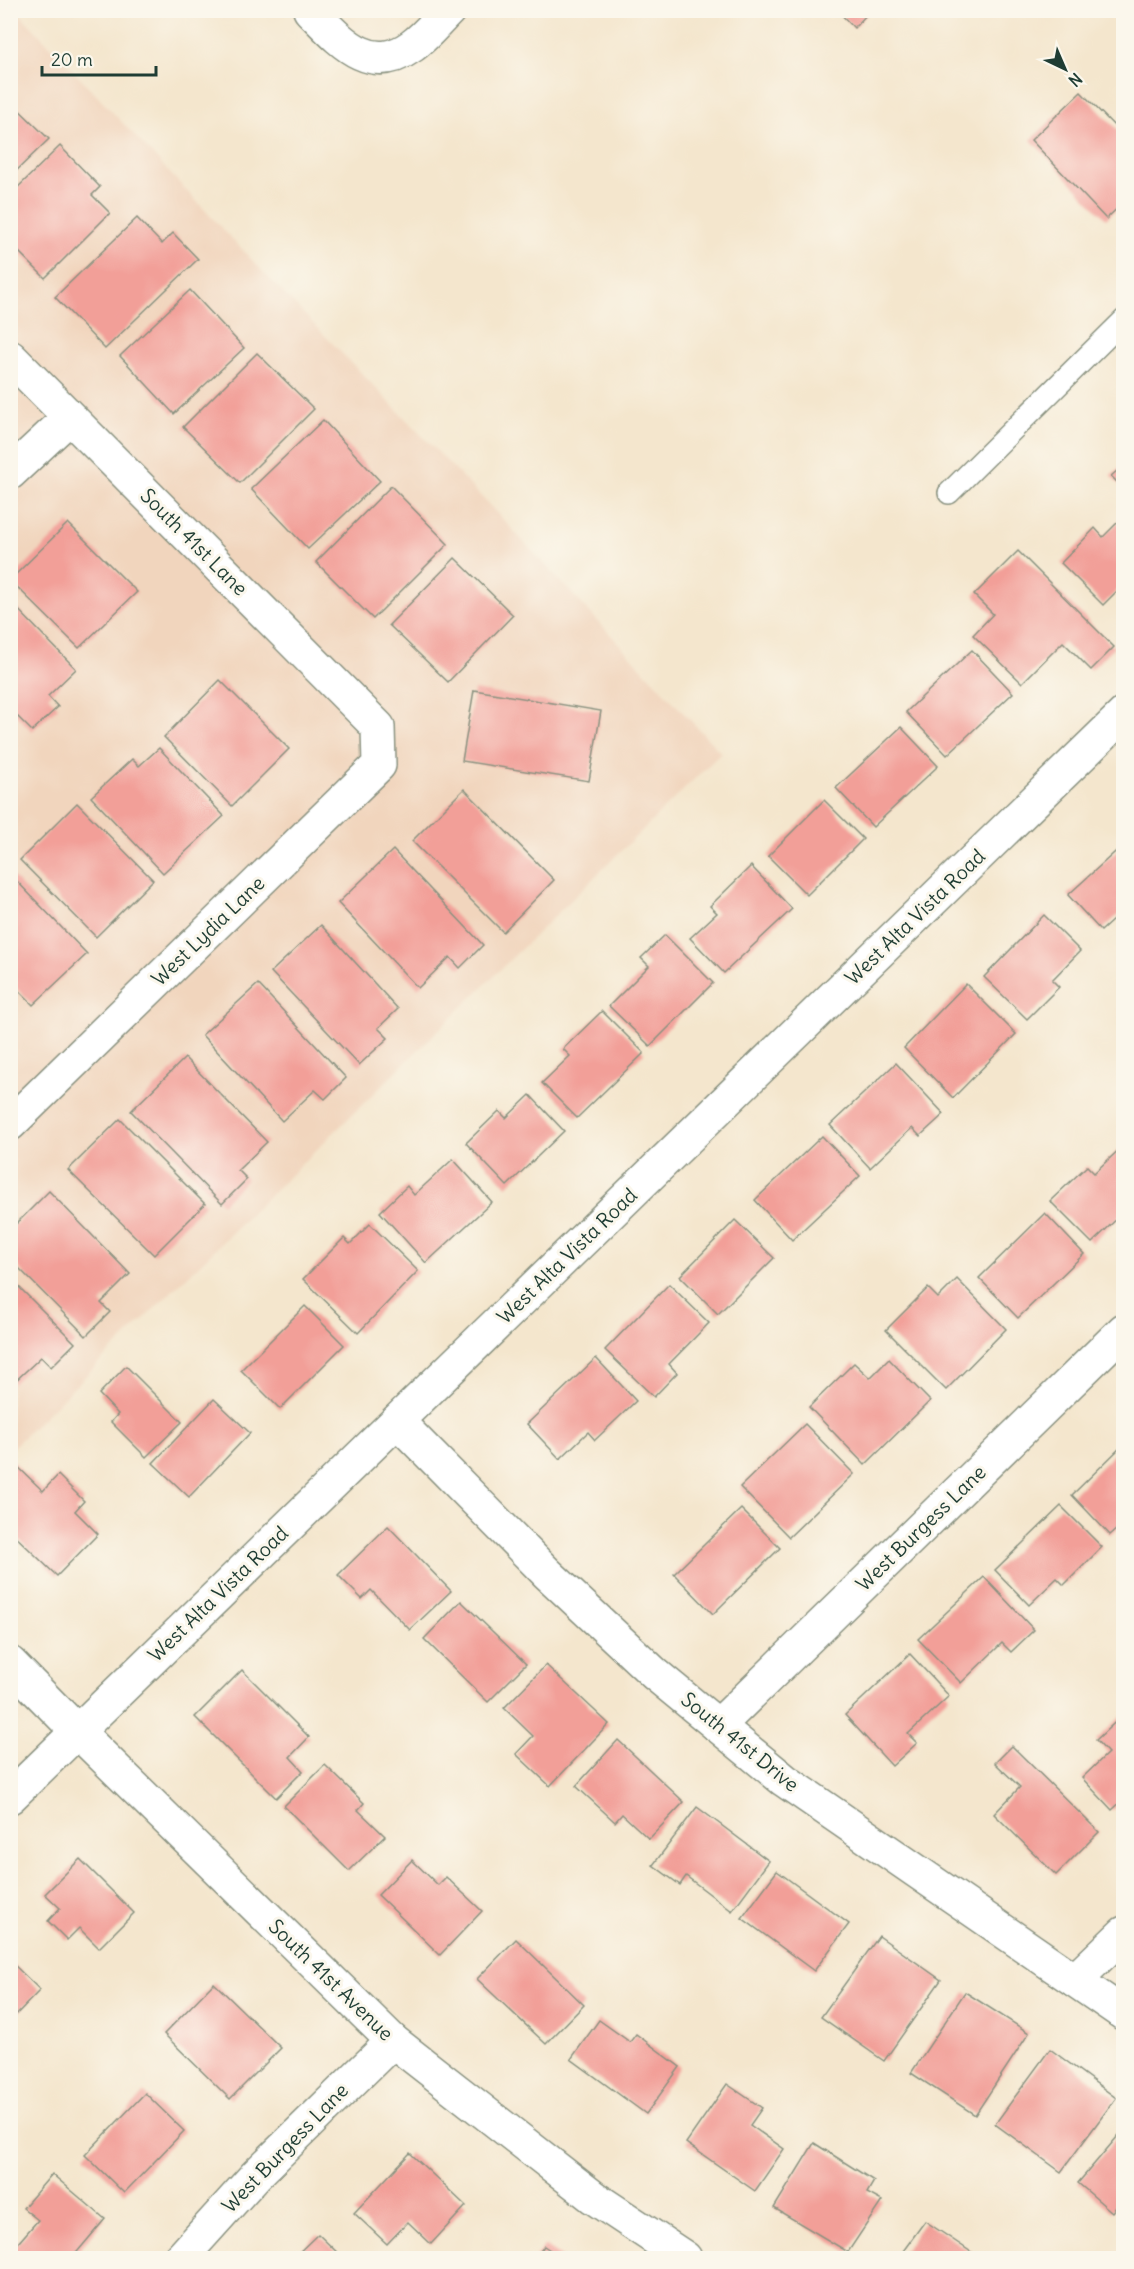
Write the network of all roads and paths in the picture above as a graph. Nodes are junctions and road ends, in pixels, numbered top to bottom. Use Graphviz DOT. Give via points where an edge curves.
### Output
graph roads {
  1 [pos="310,10"];
  2 [pos="448,10"];
  3 [pos="1124,320"];
  4 [pos="10,357"];
  5 [pos="69,418"];
  6 [pos="10,473"];
  7 [pos="950,493"];
  8 [pos="1124,714"];
  9 [pos="378,727"];
  10 [pos="10,1124"];
  11 [pos="1124,1330"];
  12 [pos="397,1421"];
  13 [pos="10,1663"];
  14 [pos="718,1726"];
  15 [pos="77,1731"];
  16 [pos="10,1797"];
  17 [pos="1124,1933"];
  18 [pos="1075,1980"];
  19 [pos="1124,2014"];
  20 [pos="393,2042"];
  21 [pos="181,2259"];
  22 [pos="685,2259"];
  1 -- 2 [label="street" via="354,50 380,59 412,46"];
  3 -- 7 [label="lane"];
  4 -- 5 [label="street, South 41st Lane"];
  5 -- 6 [label="street"];
  5 -- 9 [label="street, South 41st Lane"];
  8 -- 12 [label="street, West Alta Vista Road"];
  9 -- 10 [label="street, West Lydia Lane" via="379,765"];
  11 -- 14 [label="street, West Burgess Lane"];
  12 -- 14 [label="street, South 41st Drive" via="547,1573 655,1674"];
  12 -- 15 [label="street, West Alta Vista Road"];
  13 -- 15 [label="street, South 41st Avenue"];
  14 -- 18 [label="street, South 41st Drive" via="784,1780"];
  15 -- 16 [label="street, West Alta Vista Road"];
  15 -- 20 [label="street, South 41st Avenue"];
  17 -- 18 [label="street"];
  18 -- 19 [label="street, South 41st Drive"];
  20 -- 21 [label="street, West Burgess Lane" via="256,2175"];
  20 -- 22 [label="street, South 41st Avenue" via="593,2197"];
}
